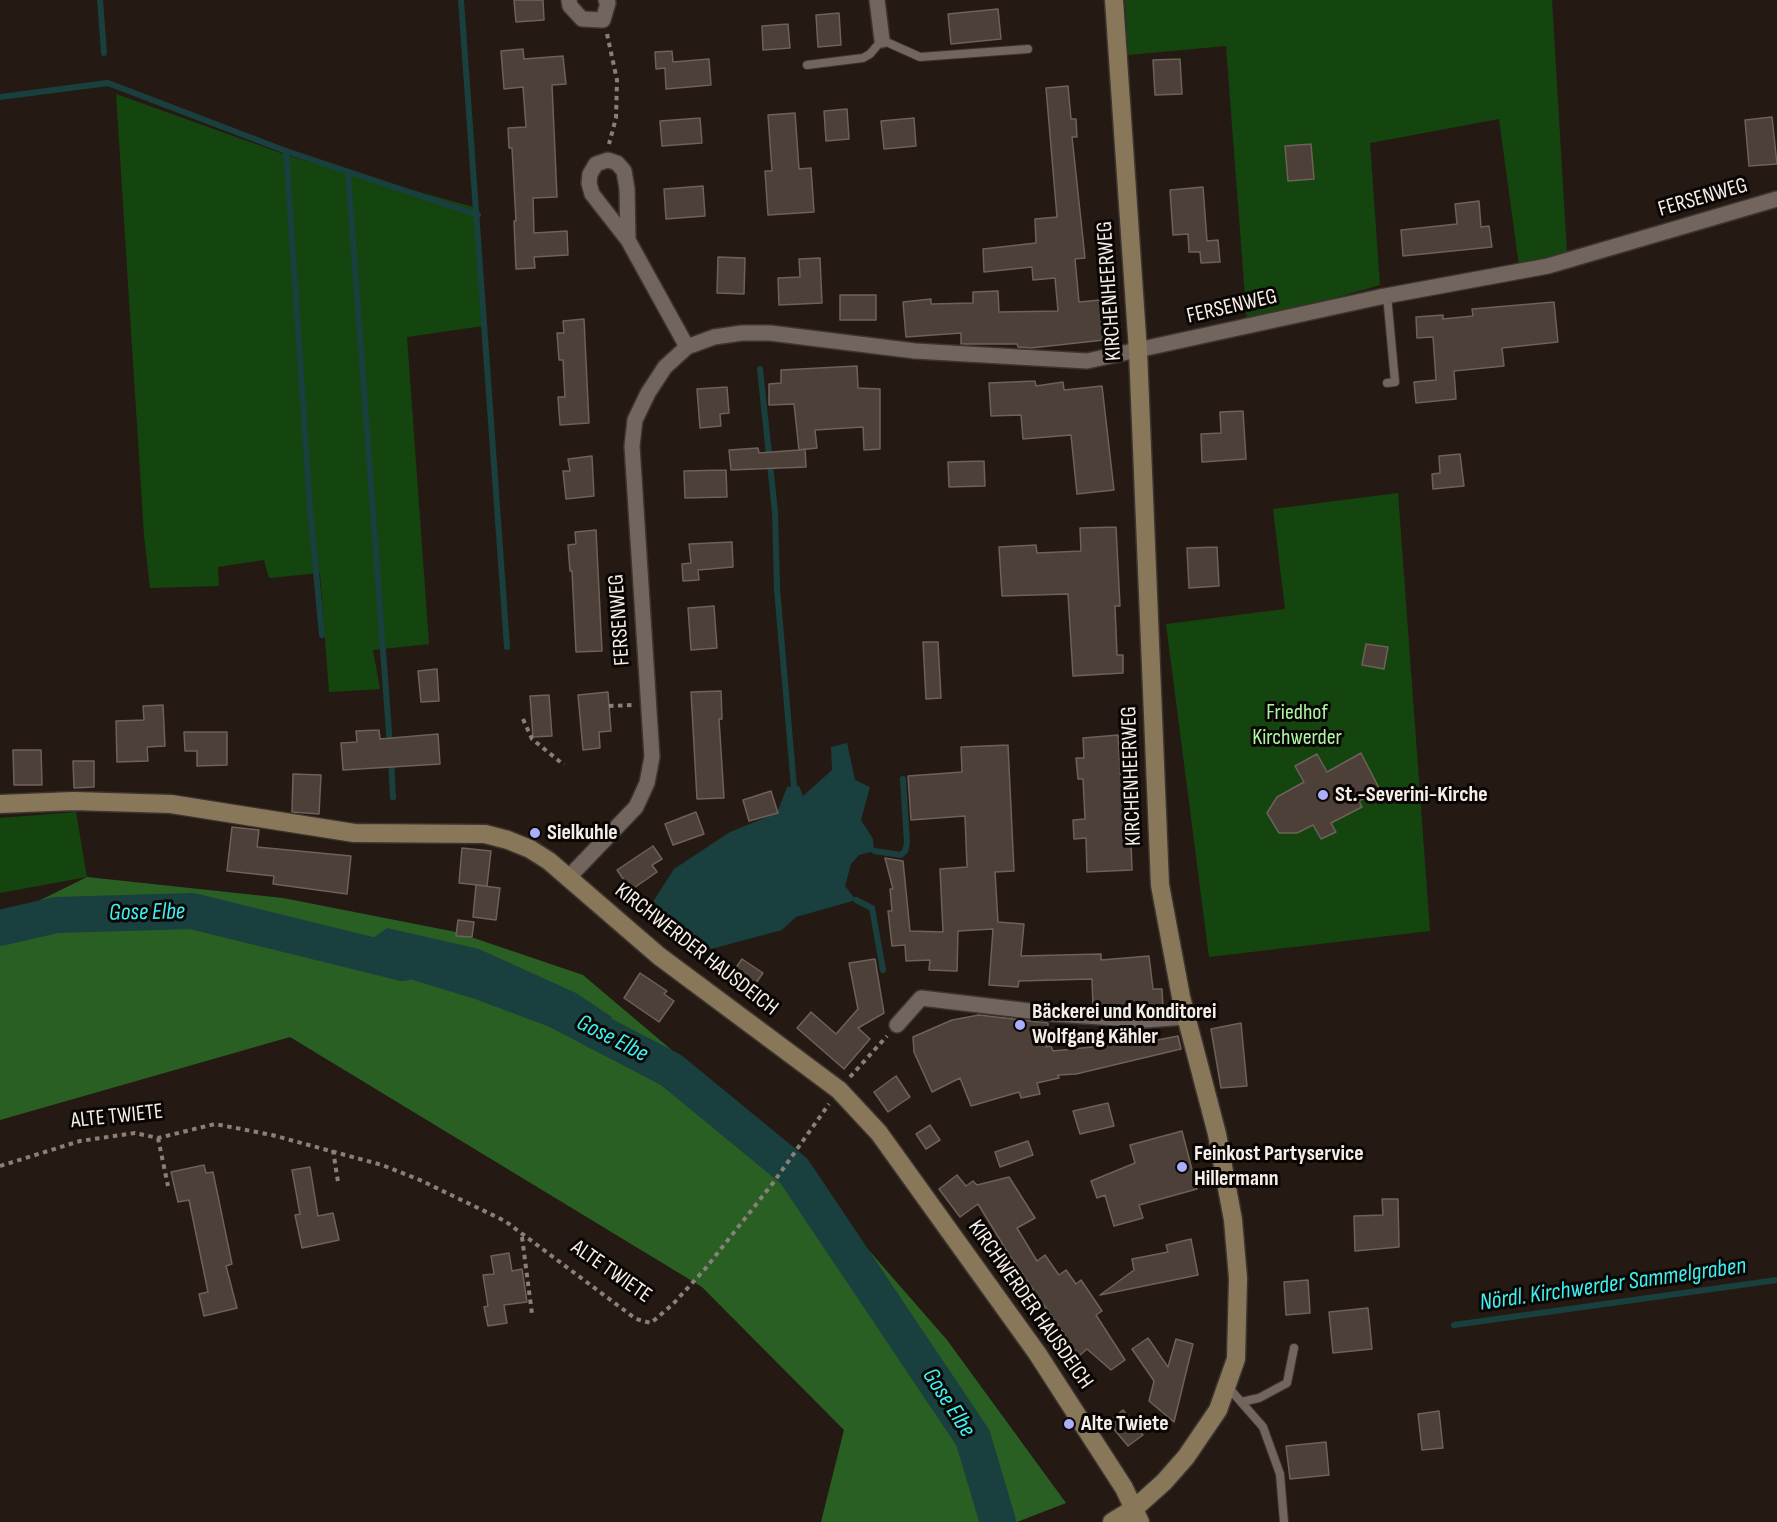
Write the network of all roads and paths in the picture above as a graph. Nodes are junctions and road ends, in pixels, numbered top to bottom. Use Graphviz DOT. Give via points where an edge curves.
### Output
graph roads {
  1 [pos="569,0"];
  2 [pos="606,0"];
  3 [pos="877,0"];
  4 [pos="1114,0"];
  5 [pos="603,20"];
  6 [pos="882,40"];
  7 [pos="1028,50"];
  8 [pos="807,65"];
  9 [pos="608,160"];
  10 [pos="1777,199"];
  11 [pos="628,240"];
  12 [pos="1387,295"];
  13 [pos="687,347"];
  14 [pos="1138,351"];
  15 [pos="1387,383"];
  16 [pos="648,704"];
  17 [pos="609,706"];
  18 [pos="523,719"];
  19 [pos="564,765"];
  20 [pos="0,804"];
  21 [pos="568,878"];
  22 [pos="1186,1017"];
  23 [pos="897,1025"];
  24 [pos="839,1090"];
  25 [pos="158,1138"];
  26 [pos="333,1150"];
  27 [pos="0,1166"];
  28 [pos="338,1182"];
  29 [pos="168,1186"];
  30 [pos="521,1236"];
  31 [pos="532,1314"];
  32 [pos="1294,1348"];
  33 [pos="1228,1388"];
  34 [pos="1241,1402"];
  35 [pos="1138,1515"];
  36 [pos="1112,1522"];
  37 [pos="1284,1522"];
  1 -- 5 [label="street" via="582,19"];
  2 -- 5 [label="street"];
  3 -- 6 [label="street"];
  4 -- 14 [label="main road, KIRCHENHEERWEG"];
  5 -- 9 [label="path" via="617,80 616,118"];
  6 -- 7 [label="lane" via="920,57"];
  6 -- 8 [label="lane" via="863,58"];
  9 -- 11 [label="street" via="624,171"];
  9 -- 11 [label="street" via="596,164 589,183 592,194"];
  10 -- 12 [label="street, FERSENWEG" via="1548,266"];
  11 -- 13 [label="street"];
  12 -- 14 [label="street, FERSENWEG"];
  12 -- 15 [label="lane" via="1395,382"];
  13 -- 14 [label="street, FERSENWEG" via="714,337 770,333 915,351 1062,361 1087,361"];
  13 -- 16 [label="street, FERSENWEG" via="665,367 648,393 635,420 632,447"];
  14 -- 22 [label="main road, KIRCHENHEERWEG" via="1160,885"];
  16 -- 17 [label="path"];
  16 -- 21 [label="street, FERSENWEG" via="652,757 647,783 636,807"];
  18 -- 19 [label="path" via="532,739"];
  20 -- 21 [label="main road, KIRCHWERDER HAUSDEICH" via="171,804 354,833 485,834 530,849"];
  21 -- 24 [label="main road, KIRCHWERDER HAUSDEICH" via="659,956"];
  22 -- 23 [label="street" via="1146,1020 1067,1015 921,998"];
  22 -- 33 [label="main road, KIRCHENHEERWEG" via="1217,1134 1233,1220 1238,1322 1236,1359"];
  23 -- 24 [label="path, ALTE TWIETE"];
  24 -- 30 [label="path, ALTE TWIETE" via="774,1183 705,1269 651,1323 636,1319"];
  24 -- 35 [label="main road, KIRCHWERDER HAUSDEICH" via="879,1132 1026,1337"];
  25 -- 26 [label="path, ALTE TWIETE" via="223,1124"];
  25 -- 27 [label="path, ALTE TWIETE" via="135,1133 80,1140"];
  25 -- 29 [label="path"];
  26 -- 28 [label="path"];
  26 -- 30 [label="path, ALTE TWIETE" via="420,1180 505,1221"];
  30 -- 31 [label="path"];
  32 -- 34 [label="lane" via="1287,1383 1259,1398"];
  33 -- 34 [label="lane"];
  33 -- 35 [label="main road, KIRCHENHEERWEG" via="1186,1457"];
  34 -- 37 [label="lane" via="1267,1436 1280,1474"];
  35 -- 36 [label="main road, KIRCHENHEERWEG"];
}
